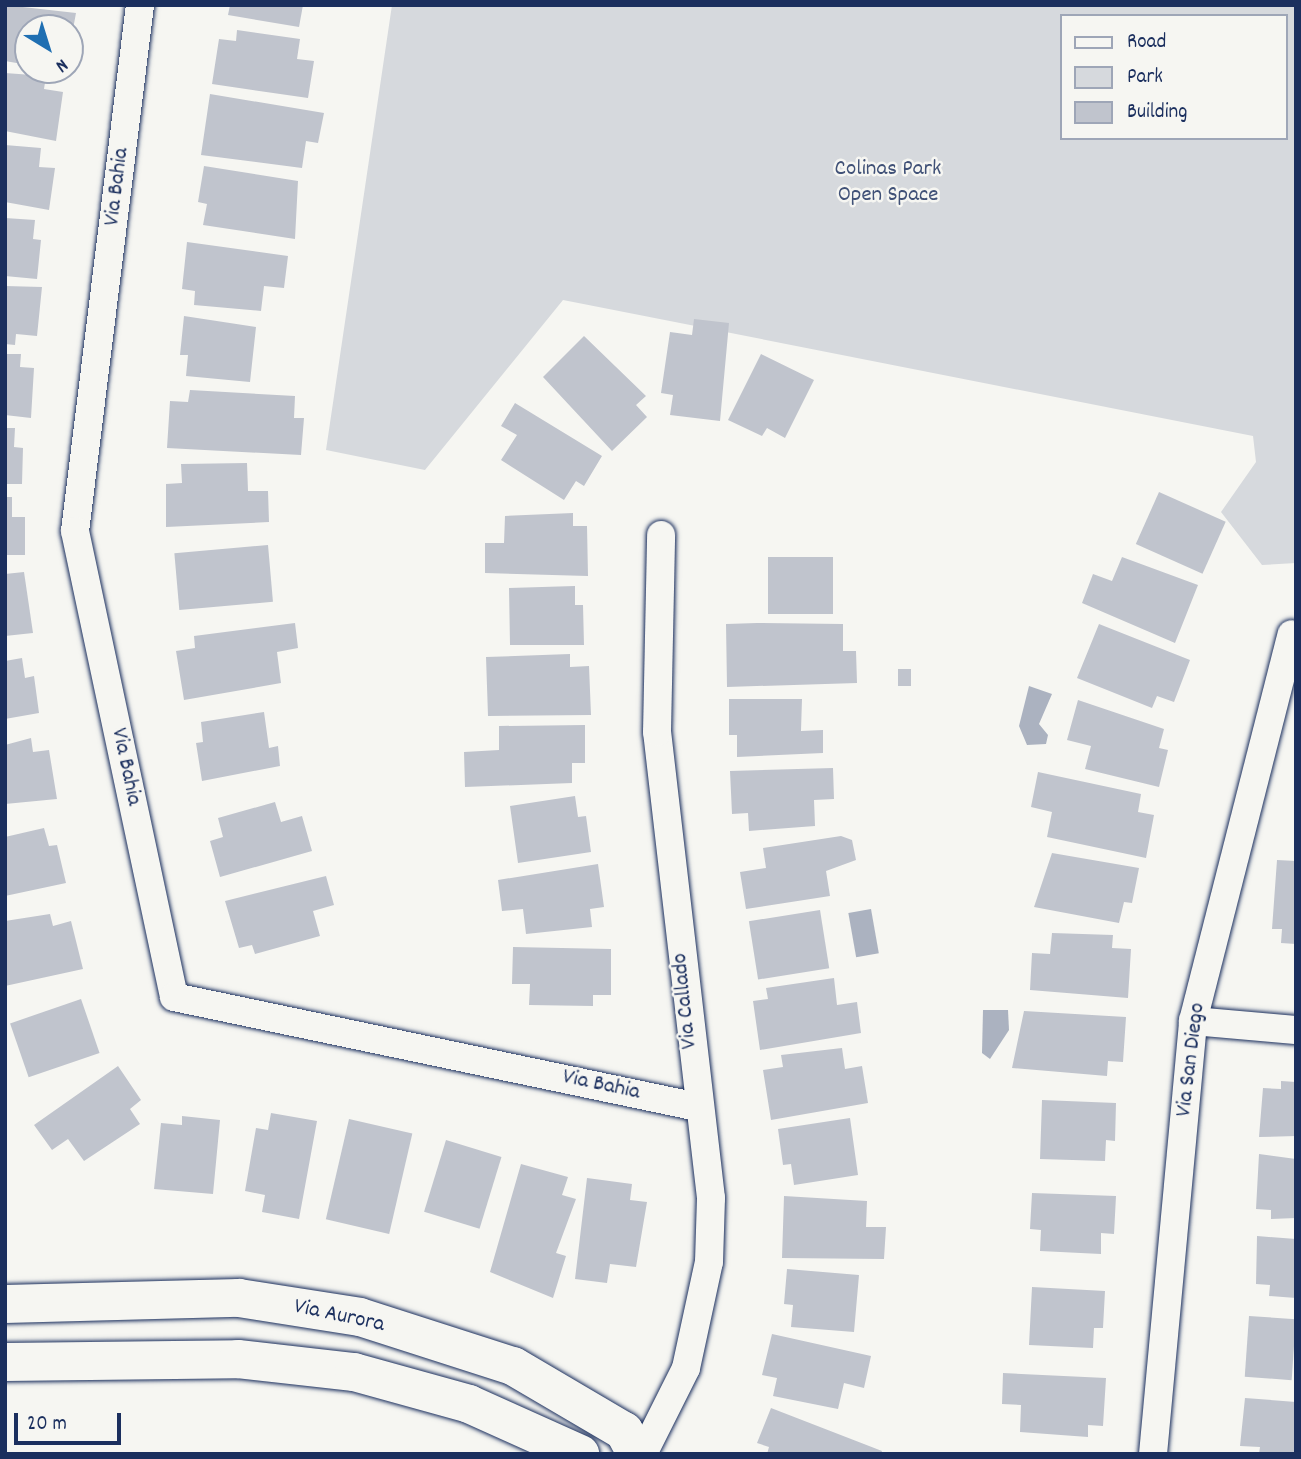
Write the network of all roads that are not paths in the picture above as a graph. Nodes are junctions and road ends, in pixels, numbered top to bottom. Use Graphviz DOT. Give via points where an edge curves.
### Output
graph roads {
  1 [pos="140,5"];
  2 [pos="661,535"];
  3 [pos="1292,634"];
  4 [pos="1193,1021"];
  5 [pos="1296,1030"];
  6 [pos="698,1107"];
  7 [pos="5,1304"];
  8 [pos="5,1362"];
  9 [pos="580,1454"];
  10 [pos="636,1454"];
  11 [pos="643,1454"];
  12 [pos="1153,1454"];
  1 -- 6 [label="street, Via Bahia" via="75,531 174,997"];
  2 -- 6 [label="street, Via Callado" via="657,732"];
  3 -- 4 [label="street, Via San Diego"];
  4 -- 5 [label="street"];
  4 -- 12 [label="street, Via San Diego"];
  6 -- 11 [label="street, Via Callado" via="711,1198 709,1262 686,1368"];
  7 -- 10 [label="street, Via Aurora" via="239,1298 360,1317 513,1366 624,1431"];
  8 -- 9 [label="street" via="238,1359 354,1372 469,1404"];
}
